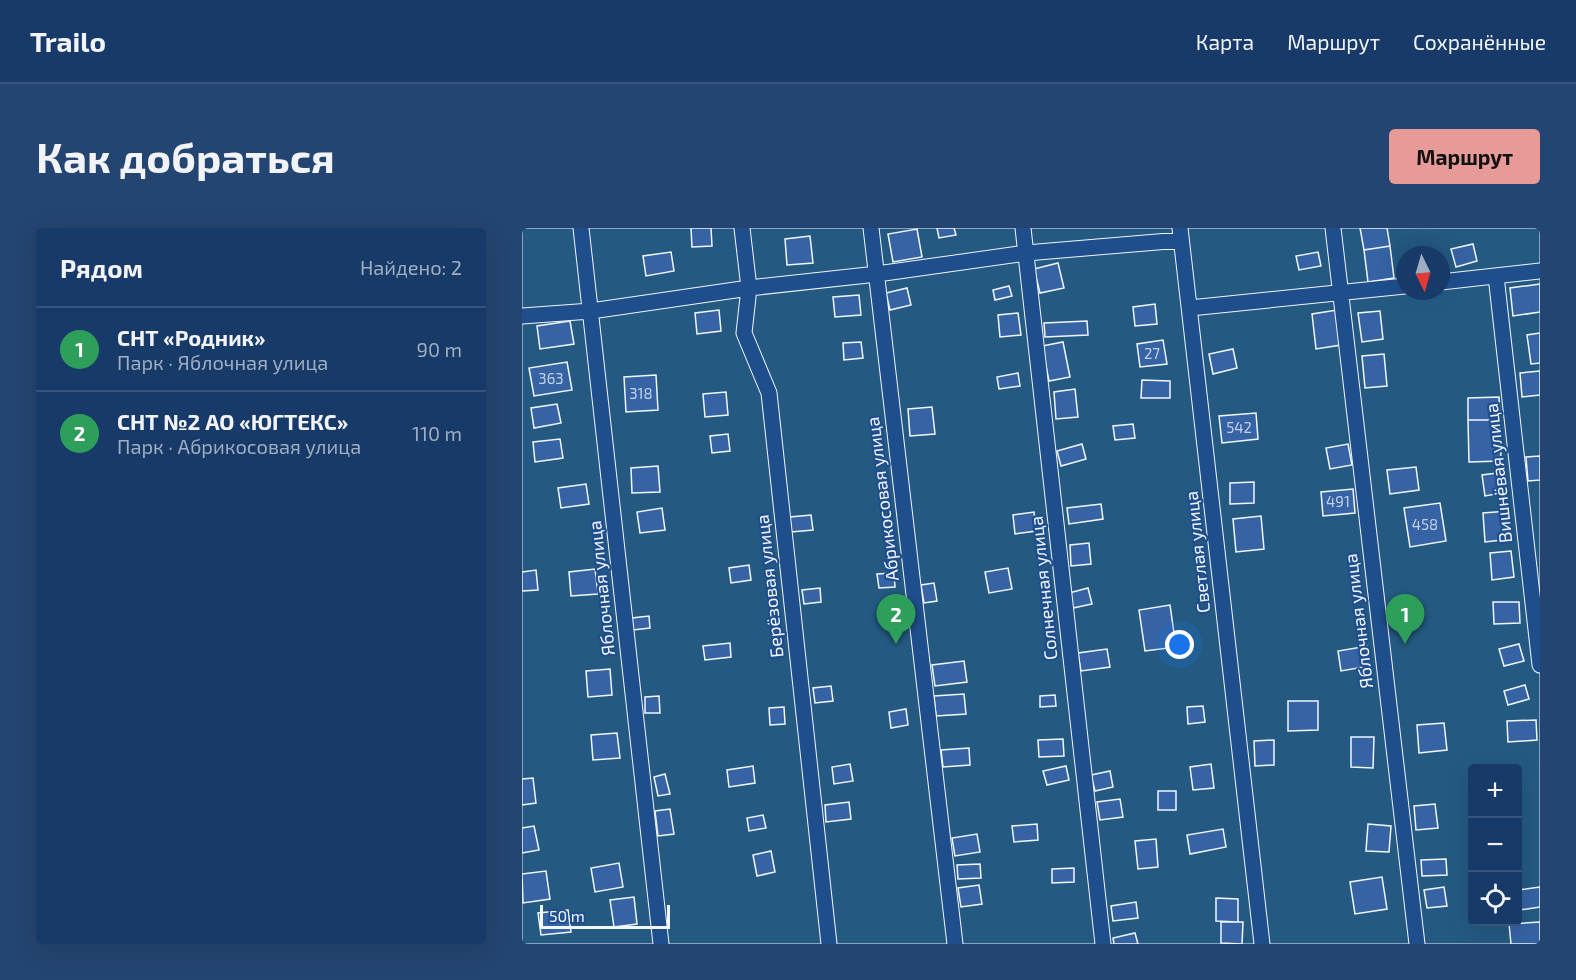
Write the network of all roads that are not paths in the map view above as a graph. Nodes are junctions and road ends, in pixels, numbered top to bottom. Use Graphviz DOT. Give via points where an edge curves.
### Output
graph roads {
  1 [pos="581,228"];
  2 [pos="742,228"];
  3 [pos="871,228"];
  4 [pos="1023,228"];
  5 [pos="1333,228"];
  6 [pos="1180,234"];
  7 [pos="1026,253"];
  8 [pos="1540,271"];
  9 [pos="877,274"];
  10 [pos="1496,276"];
  11 [pos="1450,281"];
  12 [pos="1396,287"];
  13 [pos="749,288"];
  14 [pos="1340,294"];
  15 [pos="1190,308"];
  16 [pos="591,311"];
  17 [pos="522,316"];
  18 [pos="1540,665"];
  19 [pos="661,944"];
  20 [pos="829,944"];
  21 [pos="955,944"];
  22 [pos="1103,944"];
  23 [pos="1262,944"];
  24 [pos="1417,944"];
  1 -- 16 [label="street, Яблочная улица"];
  2 -- 13 [label="street, Берёзовая улица"];
  3 -- 9 [label="street, Абрикосовая улица"];
  4 -- 7 [label="street, Солнечная улица"];
  5 -- 14 [label="street, Яблочная улица"];
  6 -- 7 [label="street"];
  6 -- 15 [label="street, Светлая улица"];
  7 -- 9 [label="street"];
  7 -- 22 [label="street, Солнечная улица"];
  8 -- 10 [label="street"];
  9 -- 13 [label="street"];
  9 -- 21 [label="street, Абрикосовая улица"];
  10 -- 11 [label="street"];
  10 -- 18 [label="street, Вишнёвая улица"];
  12 -- 14 [label="street"];
  13 -- 16 [label="street"];
  13 -- 20 [label="street, Берёзовая улица" via="744,333 769,393"];
  14 -- 15 [label="street"];
  14 -- 24 [label="street, Яблочная улица"];
  15 -- 23 [label="street, Светлая улица"];
  16 -- 17 [label="street"];
  16 -- 19 [label="street, Яблочная улица"];
}
